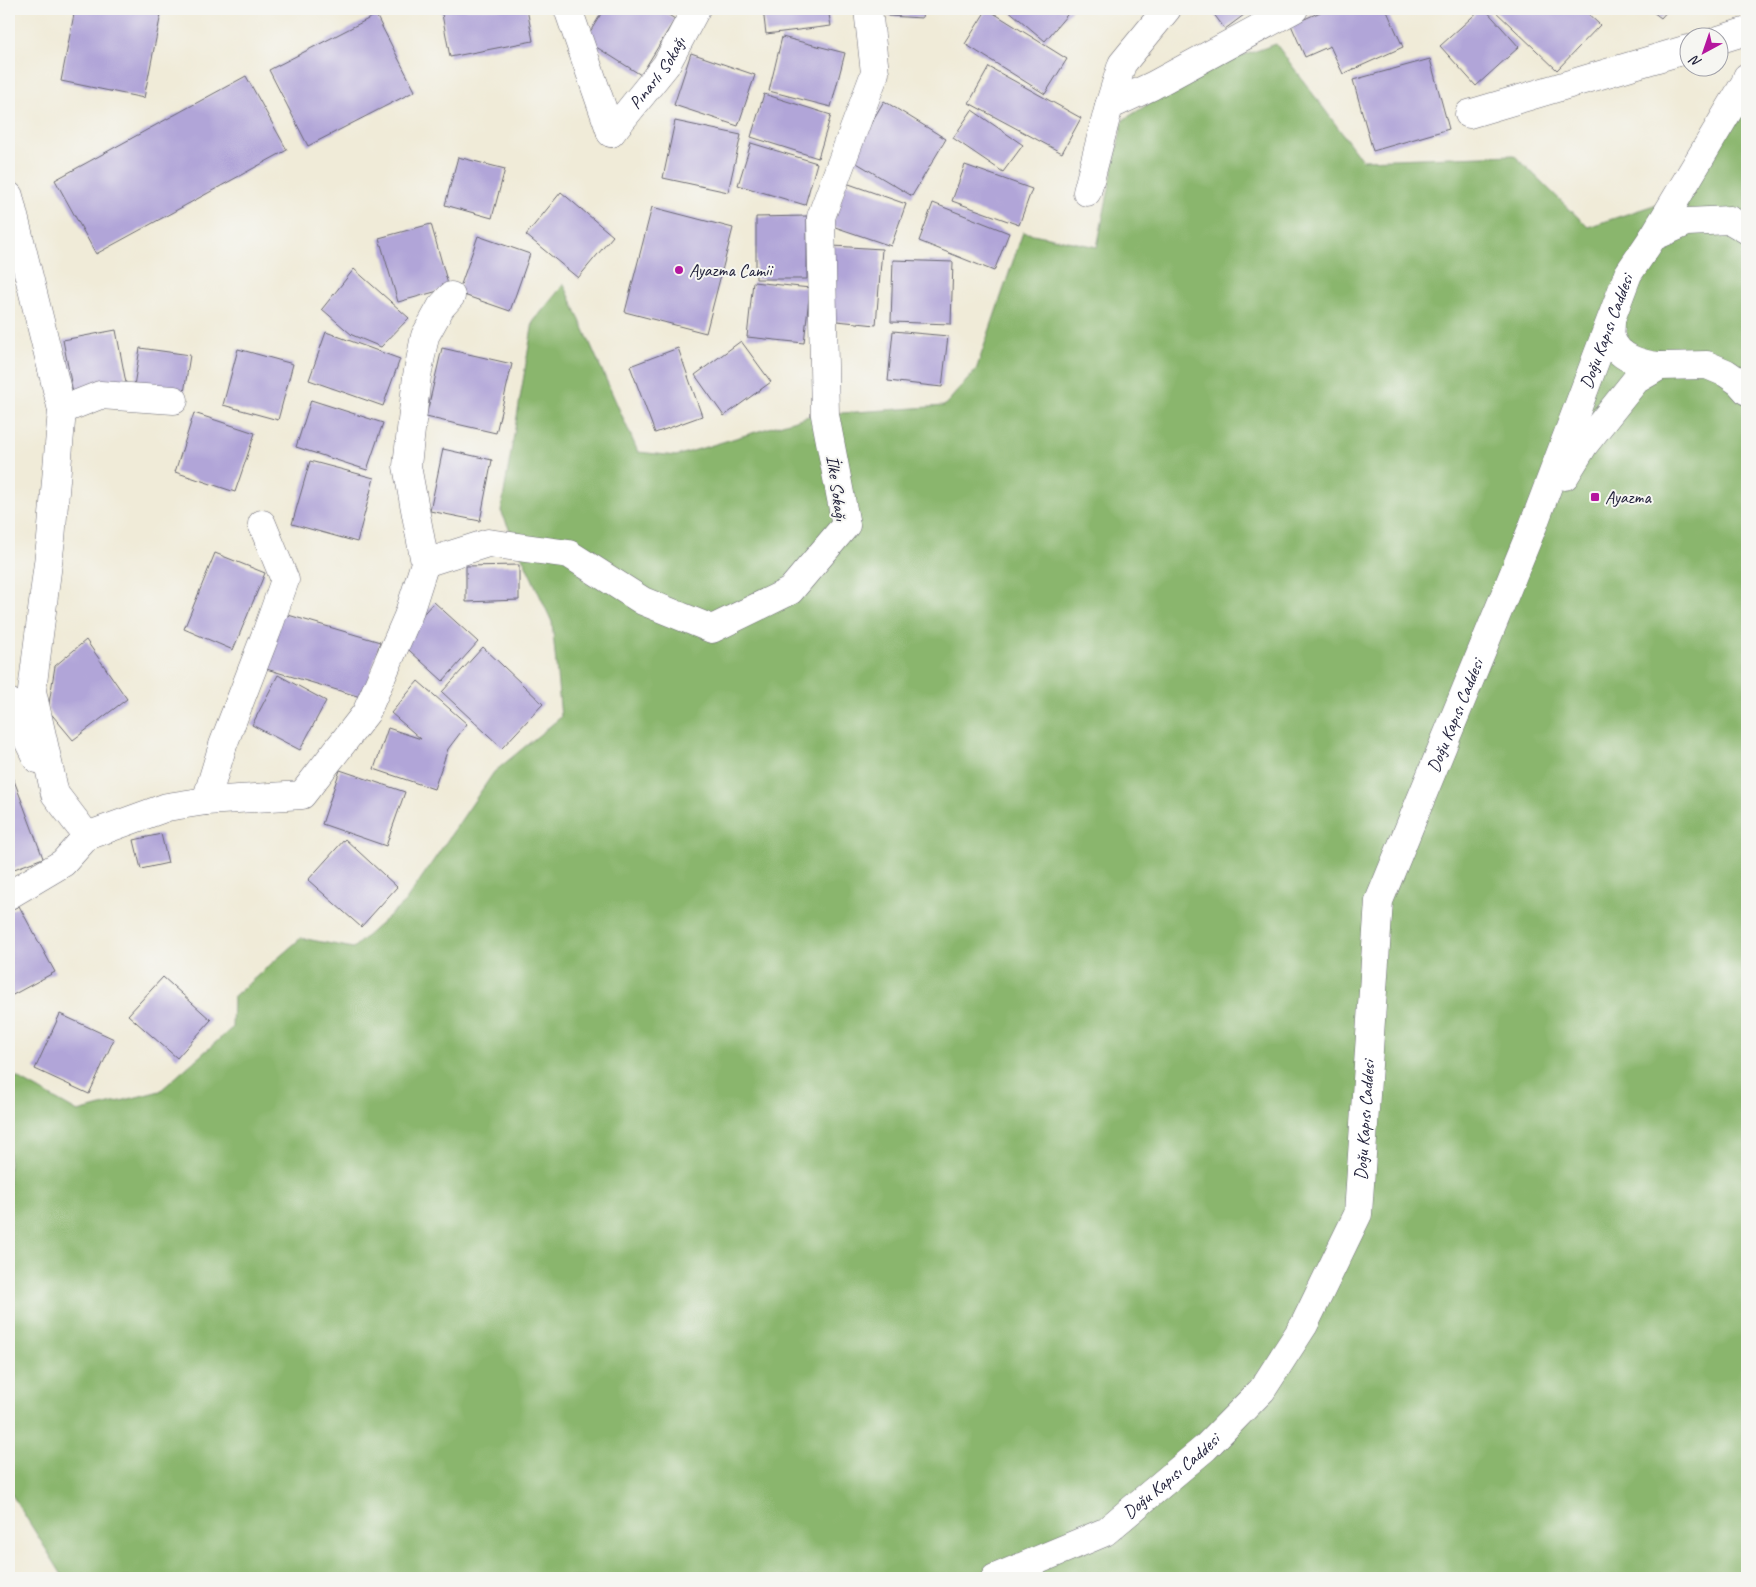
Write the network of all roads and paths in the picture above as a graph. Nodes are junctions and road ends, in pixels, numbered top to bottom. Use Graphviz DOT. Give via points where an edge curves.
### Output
graph roads {
  1 [pos="568,9"];
  2 [pos="696,9"];
  3 [pos="868,9"];
  4 [pos="1167,9"];
  5 [pos="1294,9"];
  6 [pos="1747,32"];
  7 [pos="1728,37"];
  8 [pos="1678,52"];
  9 [pos="1747,87"];
  10 [pos="1109,106"];
  11 [pos="1469,114"];
  12 [pos="1087,192"];
  13 [pos="9,196"];
  14 [pos="1747,230"];
  15 [pos="1653,237"];
  16 [pos="451,296"];
  17 [pos="1611,321"];
  18 [pos="1660,366"];
  19 [pos="1737,373"];
  20 [pos="1747,391"];
  21 [pos="174,400"];
  22 [pos="62,410"];
  23 [pos="262,524"];
  24 [pos="1533,526"];
  25 [pos="425,563"];
  26 [pos="9,702"];
  27 [pos="55,794"];
  28 [pos="206,801"];
  29 [pos="87,836"];
  30 [pos="9,895"];
  31 [pos="995,1578"];
  1 -- 2 [label="street, Pınarlı Sokağı" via="611,133 666,65"];
  3 -- 25 [label="street, İlke Sokağı" via="875,73 821,217 826,415 846,525 790,591 712,629 643,601 569,554 488,543"];
  4 -- 10 [label="street" via="1122,64"];
  5 -- 10 [label="street"];
  6 -- 7 [label="street"];
  8 -- 11 [label="street"];
  9 -- 15 [label="street, Doğu Kapısı Caddesi"];
  10 -- 12 [label="street"];
  13 -- 22 [label="street"];
  14 -- 15 [label="street" via="1730,220 1687,222"];
  15 -- 17 [label="street, Doğu Kapısı Caddesi" via="1628,274"];
  16 -- 25 [label="street" via="424,336 407,466"];
  17 -- 18 [label="street" via="1611,338 1617,348 1643,365"];
  17 -- 24 [label="street, Doğu Kapısı Caddesi"];
  18 -- 19 [label="street, Doğu Kapısı Caddesi" via="1708,365"];
  18 -- 24 [label="street, Doğu Kapısı Caddesi" via="1636,380 1584,445"];
  19 -- 20 [label="street, Doğu Kapısı Caddesi" via="1739,382"];
  21 -- 22 [label="street" via="100,395"];
  22 -- 27 [label="street" via="51,539 32,691"];
  23 -- 28 [label="street" via="285,580 223,745"];
  24 -- 31 [label="street, Doğu Kapısı Caddesi" via="1379,901 1358,1214 1304,1325 1262,1390 1205,1448 1105,1532"];
  25 -- 28 [label="street" via="408,616 366,713 302,794"];
  26 -- 27 [label="street"];
  27 -- 29 [label="street"];
  28 -- 29 [label="street" via="167,807"];
  29 -- 30 [label="street" via="63,863"];
}
